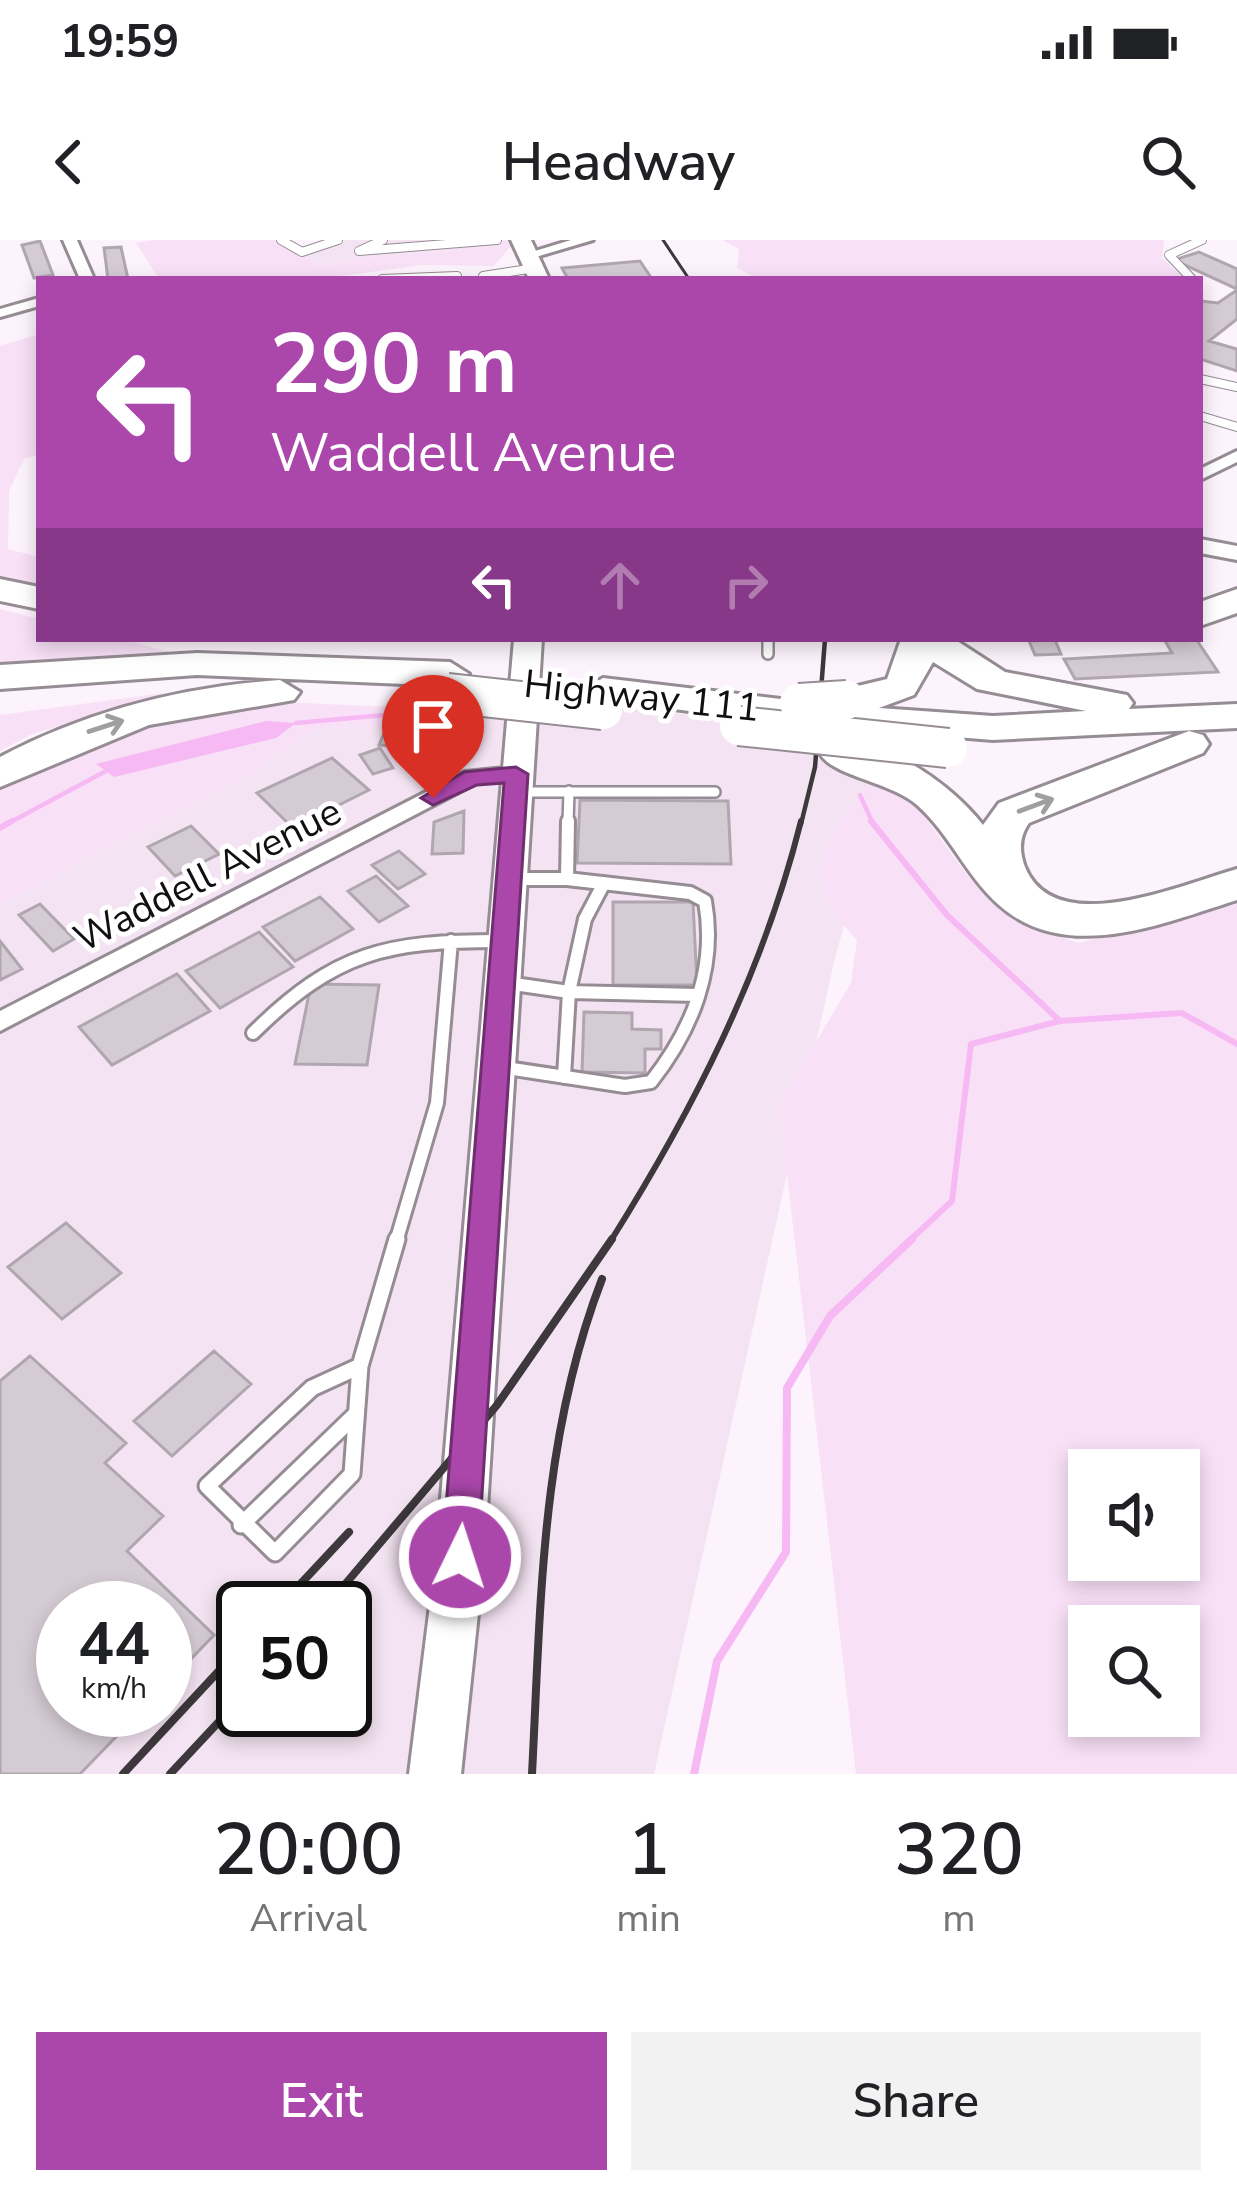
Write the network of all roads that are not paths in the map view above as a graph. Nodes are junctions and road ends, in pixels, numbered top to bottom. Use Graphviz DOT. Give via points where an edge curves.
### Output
graph roads {
  1 [pos="70,240"];
  2 [pos="281,240"];
  3 [pos="338,240"];
  4 [pos="383,240"];
  5 [pos="497,240"];
  6 [pos="586,240"];
  7 [pos="1202,240"];
  8 [pos="531,260"];
  9 [pos="86,276"];
  10 [pos="488,276"];
  11 [pos="1189,276"];
  12 [pos="36,303"];
  13 [pos="0,313"];
  14 [pos="1203,380"];
  15 [pos="1237,387"];
  16 [pos="1203,417"];
  17 [pos="1237,427"];
  18 [pos="1237,456"];
  19 [pos="1203,473"];
  20 [pos="1203,546"];
  21 [pos="1237,553"];
  22 [pos="1203,557"];
  23 [pos="1237,563"];
  24 [pos="0,590"];
  25 [pos="36,597"];
  26 [pos="1237,600"];
  27 [pos="1203,614"];
  28 [pos="242,642"];
  29 [pos="528,642"];
  30 [pos="768,642"];
  31 [pos="920,642"];
  32 [pos="936,642"];
  33 [pos="768,655"];
  34 [pos="0,676"];
  35 [pos="398,679"];
  36 [pos="0,694"];
  37 [pos="739,716"];
  38 [pos="845,724"];
  39 [pos="1212,728"];
  40 [pos="0,774"];
  41 [pos="516,783"];
  42 [pos="569,791"];
  43 [pos="715,792"];
  44 [pos="508,879"];
  45 [pos="567,879"];
  46 [pos="604,883"];
  47 [pos="1237,884"];
  48 [pos="1018,897"];
  49 [pos="451,941"];
  50 [pos="501,961"];
  51 [pos="569,992"];
  52 [pos="698,995"];
  53 [pos="0,1022"];
  54 [pos="253,1033"];
  55 [pos="494,1066"];
  56 [pos="564,1077"];
  57 [pos="360,1366"];
  58 [pos="357,1413"];
  59 [pos="241,1526"];
  60 [pos="435,1774"];
  1 -- 9 [label="street"];
  2 -- 3 [label="lane" via="302,252"];
  4 -- 5 [label="lane" via="359,251"];
  6 -- 8 [label="street"];
  7 -- 11 [label="lane" via="1168,255"];
  8 -- 10 [label="lane"];
  12 -- 13 [label="street"];
  14 -- 15 [label="lane"];
  16 -- 17 [label="lane"];
  18 -- 19 [label="street"];
  20 -- 21 [label="street"];
  22 -- 23 [label="street"];
  24 -- 25 [label="highway"];
  26 -- 27 [label="highway"];
  28 -- 35 [label="highway"];
  29 -- 41 [label="main road"];
  30 -- 33 [label="lane"];
  31 -- 38 [label="highway" via="907,684"];
  32 -- 39 [label="highway" via="986,679"];
  34 -- 35 [label="highway, Highway 111" via="197,664"];
  35 -- 36 [label="highway, Highway 111"];
  35 -- 37 [label="highway, Highway 111, bridge"];
  40 -- 35 [label="highway, one-way" via="80,734 205,699"];
  37 -- 38 [label="highway, bridge"];
  37 -- 38 [label="highway, Highway 111" via="798,708"];
  37 -- 39 [label="highway, Highway 111, bridge" via="948,748 1045,752"];
  38 -- 39 [label="highway, Highway 111"];
  38 -- 48 [label="highway" via="932,794"];
  48 -- 39 [label="highway, one-way" via="997,845 1014,813"];
  41 -- 42 [label="lane"];
  41 -- 44 [label="main road"];
  41 -- 53 [label="street, Waddell Avenue" via="472,777"];
  42 -- 43 [label="lane"];
  42 -- 45 [label="lane"];
  44 -- 45 [label="lane"];
  44 -- 50 [label="main road"];
  45 -- 46 [label="lane"];
  46 -- 51 [label="lane" via="585,919"];
  46 -- 52 [label="lane" via="705,901 707,980"];
  47 -- 48 [label="highway" via="1095,920"];
  49 -- 50 [label="lane"];
  49 -- 54 [label="lane" via="395,941 326,968"];
  49 -- 57 [label="lane" via="437,1103"];
  50 -- 51 [label="lane"];
  50 -- 55 [label="main road"];
  51 -- 52 [label="lane"];
  51 -- 56 [label="lane"];
  52 -- 56 [label="lane" via="671,1060 651,1082"];
  55 -- 56 [label="lane"];
  55 -- 60 [label="main road" via="460,1557"];
  57 -- 58 [label="lane"];
  57 -- 59 [label="lane" via="312,1388 207,1486"];
  58 -- 59 [label="lane"];
  58 -- 59 [label="lane" via="352,1474 275,1553"];
}
